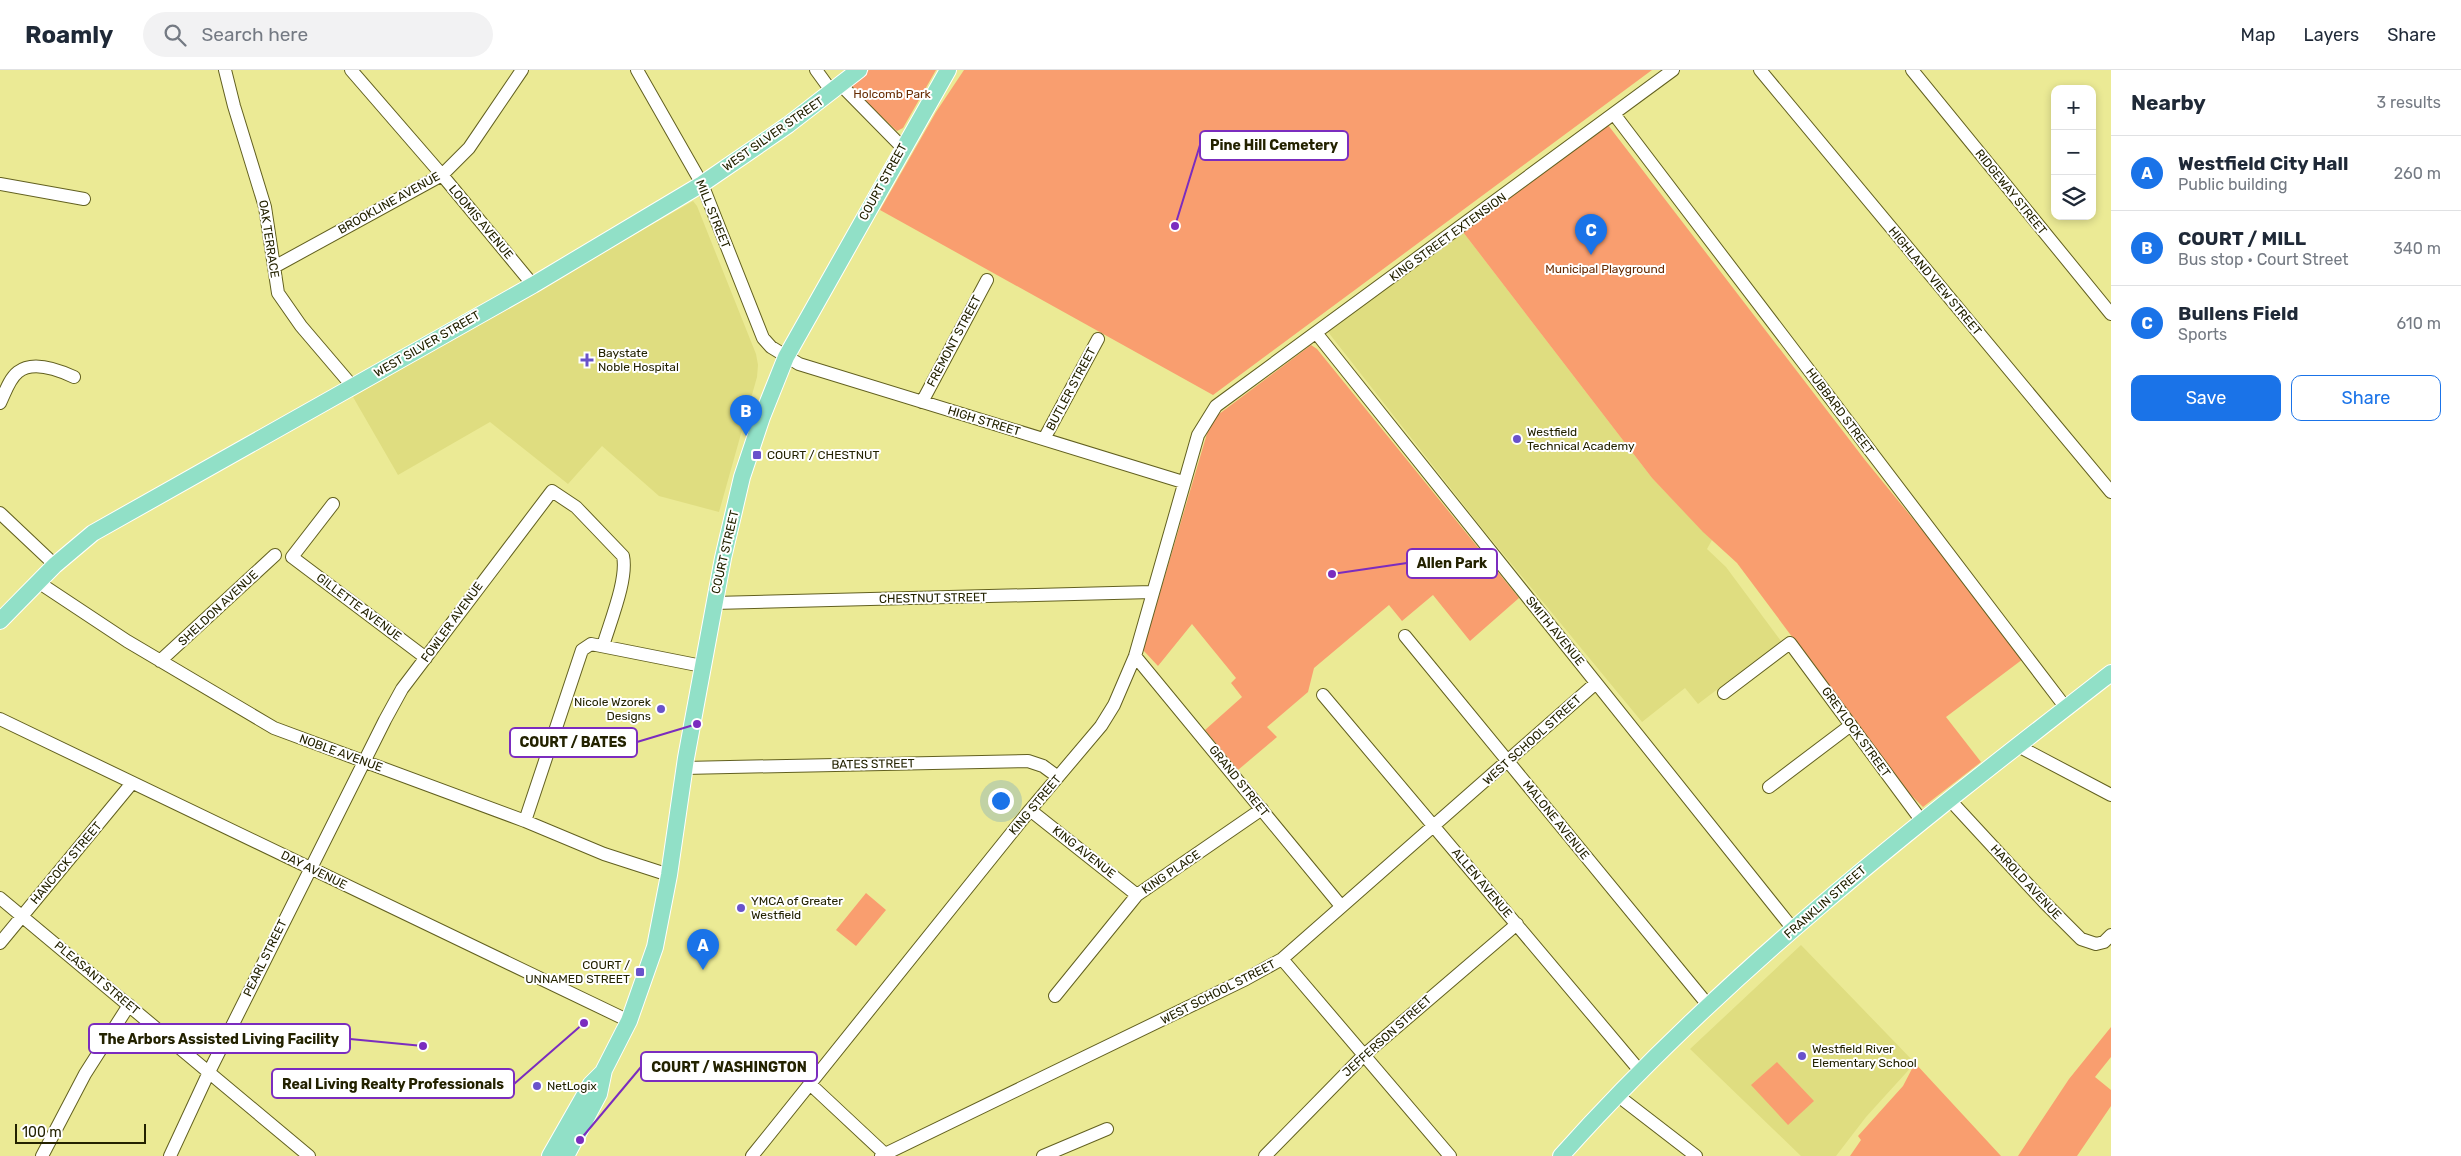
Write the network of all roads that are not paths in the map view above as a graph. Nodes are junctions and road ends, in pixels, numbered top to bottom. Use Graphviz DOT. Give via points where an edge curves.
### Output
graph roads {
  1 [pos="226,70"];
  2 [pos="350,70"];
  3 [pos="522,70"];
  4 [pos="637,70"];
  5 [pos="816,70"];
  6 [pos="859,70"];
  7 [pos="948,70"];
  8 [pos="1673,70"];
  9 [pos="1760,70"];
  10 [pos="1912,70"];
  11 [pos="836,88"];
  12 [pos="1614,114"];
  13 [pos="902,147"];
  14 [pos="442,175"];
  15 [pos="0,184"];
  16 [pos="702,184"];
  17 [pos="84,199"];
  18 [pos="274,267"];
  19 [pos="986,280"];
  20 [pos="533,285"];
  21 [pos="2111,314"];
  22 [pos="1317,334"];
  23 [pos="1098,339"];
  24 [pos="786,357"];
  25 [pos="74,377"];
  26 [pos="353,387"];
  27 [pos="922,402"];
  28 [pos="1221,402"];
  29 [pos="0,403"];
  30 [pos="1044,439"];
  31 [pos="1183,482"];
  32 [pos="2111,492"];
  33 [pos="333,504"];
  34 [pos="0,513"];
  35 [pos="275,555"];
  36 [pos="55,565"];
  37 [pos="38,582"];
  38 [pos="1152,592"];
  39 [pos="714,603"];
  40 [pos="0,621"];
  41 [pos="1404,636"];
  42 [pos="603,646"];
  43 [pos="1135,656"];
  44 [pos="426,658"];
  45 [pos="160,661"];
  46 [pos="702,666"];
  47 [pos="2111,673"];
  48 [pos="1596,683"];
  49 [pos="1724,694"];
  50 [pos="1324,695"];
  51 [pos="2066,708"];
  52 [pos="0,719"];
  53 [pos="1851,725"];
  54 [pos="2018,746"];
  55 [pos="364,762"];
  56 [pos="1508,762"];
  57 [pos="684,768"];
  58 [pos="1058,777"];
  59 [pos="132,783"];
  60 [pos="1768,786"];
  61 [pos="2111,795"];
  62 [pos="1949,799"];
  63 [pos="1262,809"];
  64 [pos="1030,810"];
  65 [pos="1922,820"];
  66 [pos="525,821"];
  67 [pos="1434,826"];
  68 [pos="310,868"];
  69 [pos="669,875"];
  70 [pos="1137,895"];
  71 [pos="0,898"];
  72 [pos="1341,906"];
  73 [pos="22,916"];
  74 [pos="1517,924"];
  75 [pos="1793,929"];
  76 [pos="2111,935"];
  77 [pos="0,943"];
  78 [pos="1282,959"];
  79 [pos="1055,996"];
  80 [pos="129,1005"];
  81 [pos="1708,1005"];
  82 [pos="629,1021"];
  83 [pos="1364,1055"];
  84 [pos="1640,1070"];
  85 [pos="209,1072"];
  86 [pos="810,1084"];
  87 [pos="1617,1095"];
  88 [pos="1107,1129"];
  89 [pos="884,1155"];
  90 [pos="42,1156"];
  91 [pos="170,1156"];
  92 [pos="309,1156"];
  93 [pos="555,1156"];
  94 [pos="752,1156"];
  95 [pos="1043,1156"];
  96 [pos="1265,1156"];
  97 [pos="1450,1156"];
  98 [pos="1561,1156"];
  99 [pos="1696,1156"];
  1 -- 18 [label="street, OAK TERRACE" via="266,207"];
  2 -- 14 [label="street, LOOMIS AVENUE"];
  3 -- 14 [label="street, BROOKLINE AVENUE" via="468,148"];
  4 -- 16 [label="street, MILL STREET"];
  5 -- 11 [label="street"];
  6 -- 11 [label="main road, WEST SILVER STREET"];
  7 -- 13 [label="main road, COURT STREET"];
  8 -- 12 [label="street, KING STREET EXTENSION"];
  9 -- 32 [label="street, HIGHLAND VIEW STREET"];
  10 -- 21 [label="street, RIDGEWAY STREET"];
  11 -- 13 [label="street"];
  11 -- 16 [label="main road, WEST SILVER STREET"];
  12 -- 22 [label="street, KING STREET EXTENSION"];
  12 -- 51 [label="street, HUBBARD STREET"];
  13 -- 24 [label="main road, COURT STREET"];
  14 -- 18 [label="street, BROOKLINE AVENUE"];
  14 -- 20 [label="street, LOOMIS AVENUE"];
  15 -- 17 [label="street"];
  16 -- 20 [label="main road, WEST SILVER STREET"];
  16 -- 24 [label="street, MILL STREET" via="763,338 766,344"];
  18 -- 26 [label="street, OAK TERRACE" via="278,293 301,326"];
  19 -- 27 [label="street, FREMONT STREET"];
  20 -- 26 [label="main road, WEST SILVER STREET"];
  22 -- 28 [label="street, KING STREET EXTENSION"];
  22 -- 48 [label="street, SMITH AVENUE"];
  23 -- 30 [label="street, BUTLER STREET"];
  24 -- 27 [label="street, HIGH STREET" via="799,364"];
  24 -- 39 [label="main road, COURT STREET" via="742,477"];
  25 -- 29 [label="street" via="40,367 24,369 11,380"];
  26 -- 36 [label="main road, WEST SILVER STREET" via="148,500 93,533"];
  27 -- 30 [label="street, HIGH STREET"];
  28 -- 31 [label="street, KING STREET" via="1202,424"];
  30 -- 31 [label="street, HIGH STREET"];
  31 -- 38 [label="street, KING STREET"];
  33 -- 44 [label="street, GILLETTE AVENUE" via="292,557"];
  34 -- 36 [label="street"];
  35 -- 45 [label="street, SHELDON AVENUE"];
  36 -- 37 [label="main road, WEST SILVER STREET"];
  37 -- 40 [label="main road, WEST SILVER STREET"];
  37 -- 45 [label="street, NOBLE AVENUE"];
  38 -- 39 [label="street, CHESTNUT STREET"];
  38 -- 43 [label="street, KING STREET"];
  39 -- 46 [label="main road, COURT STREET"];
  41 -- 56 [label="street, MALONE AVENUE"];
  42 -- 44 [label="street, FOWLER AVENUE" via="624,563 618,549 598,528 552,490"];
  42 -- 46 [label="street"];
  42 -- 66 [label="street" via="591,644 582,650"];
  43 -- 58 [label="street, KING STREET" via="1120,694 1101,726"];
  43 -- 63 [label="street, GRAND STREET"];
  44 -- 55 [label="street, FOWLER AVENUE" via="398,697"];
  45 -- 55 [label="street, NOBLE AVENUE" via="274,728"];
  46 -- 57 [label="main road, COURT STREET"];
  47 -- 51 [label="main road, FRANKLIN STREET"];
  48 -- 56 [label="street, WEST SCHOOL STREET"];
  48 -- 75 [label="street, SMITH AVENUE"];
  49 -- 53 [label="street, GREYLOCK STREET" via="1790,643"];
  50 -- 67 [label="street, ALLEN AVENUE"];
  51 -- 54 [label="main road, FRANKLIN STREET"];
  52 -- 59 [label="street, DAY AVENUE"];
  53 -- 60 [label="street"];
  53 -- 65 [label="street, GREYLOCK STREET"];
  54 -- 61 [label="street"];
  54 -- 62 [label="main road, FRANKLIN STREET"];
  55 -- 66 [label="street, NOBLE AVENUE"];
  55 -- 68 [label="street, PEARL STREET"];
  56 -- 67 [label="street, WEST SCHOOL STREET"];
  56 -- 81 [label="street, MALONE AVENUE"];
  57 -- 58 [label="street, BATES STREET" via="1028,761"];
  57 -- 69 [label="main road, COURT STREET"];
  58 -- 64 [label="street, KING STREET"];
  59 -- 68 [label="street, DAY AVENUE"];
  59 -- 73 [label="street, HANCOCK STREET"];
  62 -- 65 [label="main road, FRANKLIN STREET"];
  62 -- 76 [label="street, HAROLD AVENUE" via="2081,939 2096,944"];
  63 -- 70 [label="street, KING PLACE"];
  63 -- 72 [label="street, GRAND STREET"];
  64 -- 70 [label="street, KING AVENUE"];
  64 -- 86 [label="street, KING STREET"];
  65 -- 75 [label="main road, FRANKLIN STREET"];
  66 -- 69 [label="street, NOBLE AVENUE" via="604,854"];
  67 -- 72 [label="street, WEST SCHOOL STREET"];
  67 -- 74 [label="street, ALLEN AVENUE"];
  68 -- 82 [label="street, DAY AVENUE"];
  68 -- 85 [label="street, PEARL STREET"];
  69 -- 82 [label="main road, COURT STREET" via="655,947"];
  70 -- 79 [label="street, KING PLACE"];
  71 -- 73 [label="street, PLEASANT STREET"];
  72 -- 78 [label="street, WEST SCHOOL STREET"];
  73 -- 77 [label="street, HANCOCK STREET"];
  73 -- 80 [label="street, PLEASANT STREET"];
  74 -- 83 [label="street, JEFFERSON STREET"];
  74 -- 84 [label="street, ALLEN AVENUE"];
  75 -- 81 [label="main road, FRANKLIN STREET"];
  78 -- 83 [label="street"];
  78 -- 89 [label="street, WEST SCHOOL STREET" via="1246,980"];
  80 -- 85 [label="street, PLEASANT STREET"];
  80 -- 90 [label="street" via="84,1074"];
  81 -- 84 [label="main road, FRANKLIN STREET"];
  82 -- 93 [label="main road, COURT STREET" via="604,1070 591,1084"];
  83 -- 96 [label="street, JEFFERSON STREET"];
  83 -- 97 [label="street"];
  84 -- 87 [label="main road, FRANKLIN STREET"];
  85 -- 91 [label="street, PEARL STREET"];
  85 -- 92 [label="street, PLEASANT STREET"];
  86 -- 89 [label="street"];
  86 -- 94 [label="street, KING STREET"];
  87 -- 98 [label="main road, FRANKLIN STREET"];
  87 -- 99 [label="street"];
  88 -- 95 [label="street"];
}
